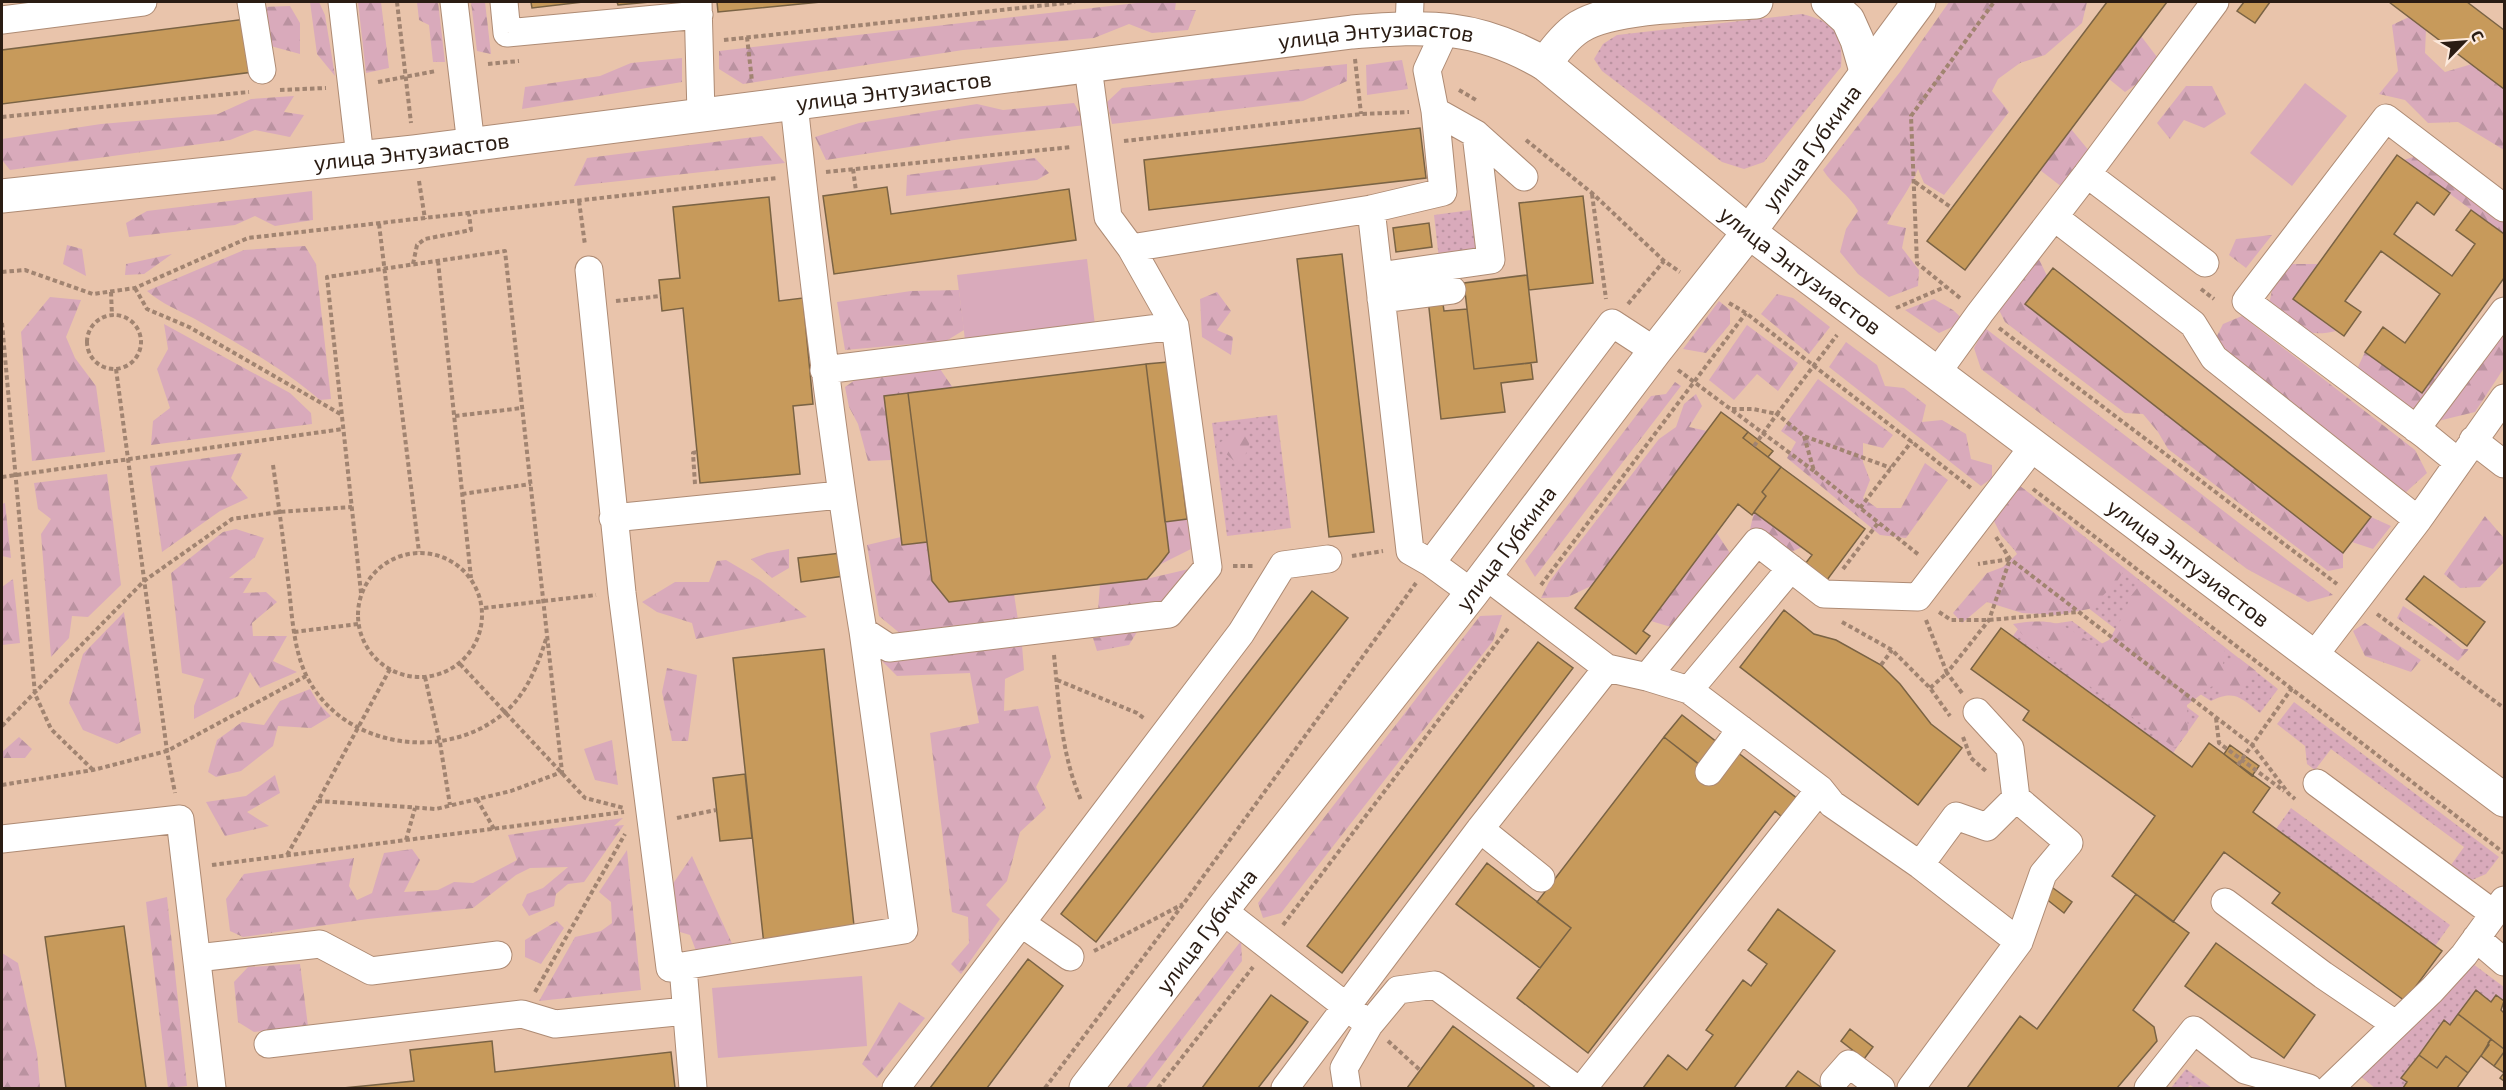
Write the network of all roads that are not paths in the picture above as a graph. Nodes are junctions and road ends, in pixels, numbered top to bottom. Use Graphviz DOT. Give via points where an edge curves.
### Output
graph roads {
  1 [pos="143,2"];
  2 [pos="252,2"];
  3 [pos="342,2"];
  4 [pos="454,2"];
  5 [pos="504,2"];
  6 [pos="1756,2"];
  7 [pos="1828,2"];
  8 [pos="1919,2"];
  9 [pos="2215,2"];
  10 [pos="699,8"];
  11 [pos="1409,15"];
  12 [pos="2,20"];
  13 [pos="1446,29"];
  14 [pos="1545,64"];
  15 [pos="1088,67"];
  16 [pos="1866,71"];
  17 [pos="263,84"];
  18 [pos="794,104"];
  19 [pos="1435,111"];
  20 [pos="701,114"];
  21 [pos="1476,134"];
  22 [pos="471,145"];
  23 [pos="360,157"];
  24 [pos="2087,174"];
  25 [pos="1524,177"];
  26 [pos="2,196"];
  27 [pos="2505,208"];
  28 [pos="1371,209"];
  29 [pos="2055,217"];
  30 [pos="1749,232"];
  31 [pos="1131,248"];
  32 [pos="587,262"];
  33 [pos="2205,263"];
  34 [pos="1380,287"];
  35 [pos="1452,290"];
  36 [pos="2505,311"];
  37 [pos="1175,326"];
  38 [pos="1655,351"];
  39 [pos="824,370"];
  40 [pos="1936,374"];
  41 [pos="2505,398"];
  42 [pos="2416,429"];
  43 [pos="2473,440"];
  44 [pos="2033,447"];
  45 [pos="2458,462"];
  46 [pos="2505,464"];
  47 [pos="840,495"];
  48 [pos="613,518"];
  49 [pos="2418,520"];
  50 [pos="1421,557"];
  51 [pos="1328,559"];
  52 [pos="1791,568"];
  53 [pos="1479,585"];
  54 [pos="863,631"];
  55 [pos="2313,657"];
  56 [pos="1607,668"];
  57 [pos="1647,677"];
  58 [pos="1689,690"];
  59 [pos="1977,712"];
  60 [pos="1742,729"];
  61 [pos="1709,772"];
  62 [pos="2318,783"];
  63 [pos="1820,789"];
  64 [pos="2016,798"];
  65 [pos="2505,800"];
  66 [pos="1480,829"];
  67 [pos="2,839"];
  68 [pos="1920,865"];
  69 [pos="1541,878"];
  70 [pos="2225,902"];
  71 [pos="2499,907"];
  72 [pos="1222,910"];
  73 [pos="1021,923"];
  74 [pos="2476,938"];
  75 [pos="2019,942"];
  76 [pos="498,955"];
  77 [pos="1070,957"];
  78 [pos="197,958"];
  79 [pos="2505,962"];
  80 [pos="683,967"];
  81 [pos="1347,1006"];
  82 [pos="686,1011"];
  83 [pos="2395,1024"];
  84 [pos="1370,1025"];
  85 [pos="268,1044"];
  86 [pos="1834,1081"];
  87 [pos="212,1089"];
  88 [pos="693,1089"];
  89 [pos="896,1089"];
  90 [pos="1086,1089"];
  91 [pos="1285,1089"];
  92 [pos="1347,1089"];
  93 [pos="1575,1089"];
  94 [pos="1583,1089"];
  95 [pos="1881,1089"];
  96 [pos="1911,1089"];
  97 [pos="2148,1089"];
  98 [pos="2309,1089"];
  99 [pos="2330,1089"];
  1 -- 12 [label="street"];
  2 -- 17 [label="street"];
  3 -- 23 [label="street"];
  4 -- 22 [label="street"];
  5 -- 10 [label="street" via="507,33"];
  6 -- 14 [label="main road" via="1615,13 1579,27"];
  7 -- 16 [label="main road" via="1848,20"];
  8 -- 16 [label="main road, улица Губкина"];
  9 -- 24 [label="street"];
  10 -- 20 [label="street"];
  11 -- 13 [label="main road, улица Энтузиастов"];
  11 -- 15 [label="main road, улица Энтузиастов" via="1239,46"];
  13 -- 14 [label="main road, улица Энтузиастов" via="1481,35"];
  13 -- 19 [label="street" via="1427,70"];
  14 -- 30 [label="main road, улица Энтузиастов"];
  15 -- 18 [label="main road, улица Энтузиастов"];
  15 -- 31 [label="street" via="1108,217"];
  16 -- 30 [label="main road, улица Губкина"];
  18 -- 20 [label="main road, улица Энтузиастов"];
  18 -- 39 [label="street"];
  19 -- 21 [label="street"];
  19 -- 28 [label="street" via="1443,192"];
  20 -- 22 [label="main road, улица Энтузиастов"];
  21 -- 25 [label="street"];
  21 -- 34 [label="street" via="1491,260"];
  22 -- 23 [label="main road, улица Энтузиастов"];
  23 -- 26 [label="main road, улица Энтузиастов"];
  24 -- 29 [label="street"];
  24 -- 33 [label="street"];
  27 -- 42 [label="street" via="2386,118 2246,301"];
  28 -- 31 [label="street"];
  28 -- 34 [label="street"];
  29 -- 40 [label="street"];
  29 -- 49 [label="street" via="2193,324 2214,358"];
  30 -- 38 [label="main road, улица Губкина"];
  30 -- 40 [label="main road, улица Энтузиастов"];
  31 -- 37 [label="street"];
  32 -- 48 [label="street"];
  34 -- 35 [label="street"];
  34 -- 50 [label="street"];
  36 -- 42 [label="street"];
  37 -- 39 [label="street"];
  37 -- 54 [label="street" via="1209,567 1169,614 889,648"];
  38 -- 50 [label="street" via="1612,323"];
  38 -- 53 [label="main road, улица Губкина"];
  39 -- 47 [label="street"];
  40 -- 44 [label="main road, улица Энтузиастов"];
  41 -- 43 [label="street"];
  42 -- 45 [label="street"];
  43 -- 45 [label="street"];
  43 -- 46 [label="street"];
  44 -- 52 [label="street" via="1918,597 1824,594"];
  44 -- 55 [label="main road, улица Энтузиастов"];
  45 -- 49 [label="street"];
  47 -- 48 [label="street"];
  47 -- 54 [label="street"];
  48 -- 80 [label="street" via="670,968"];
  49 -- 55 [label="street"];
  50 -- 53 [label="street"];
  51 -- 73 [label="street" via="1283,565 1241,633"];
  52 -- 57 [label="street" via="1757,543"];
  52 -- 58 [label="street"];
  53 -- 56 [label="street" via="1525,606"];
  53 -- 72 [label="main road, улица Губкина"];
  54 -- 80 [label="street" via="904,930"];
  55 -- 65 [label="main road, улица Энтузиастов"];
  56 -- 57 [label="street"];
  56 -- 66 [label="street"];
  57 -- 58 [label="street"];
  58 -- 60 [label="street"];
  59 -- 64 [label="street" via="2010,748"];
  60 -- 61 [label="street"];
  60 -- 63 [label="street"];
  62 -- 71 [label="street"];
  63 -- 68 [label="street" via="1832,804"];
  63 -- 94 [label="street"];
  64 -- 68 [label="street" via="1987,827 1956,816"];
  64 -- 75 [label="street" via="2069,843 2043,874"];
  66 -- 69 [label="street"];
  66 -- 81 [label="street"];
  67 -- 78 [label="street" via="180,819"];
  68 -- 75 [label="street"];
  70 -- 83 [label="street"];
  71 -- 74 [label="street"];
  72 -- 81 [label="street"];
  72 -- 90 [label="main road, улица Губкина"];
  73 -- 77 [label="street"];
  73 -- 89 [label="street"];
  74 -- 79 [label="street"];
  74 -- 83 [label="street" via="2432,990"];
  75 -- 96 [label="street"];
  76 -- 78 [label="street" via="371,971 320,944"];
  78 -- 87 [label="street"];
  80 -- 82 [label="street"];
  81 -- 84 [label="street"];
  81 -- 91 [label="street"];
  82 -- 85 [label="street" via="555,1024 522,1014"];
  82 -- 88 [label="street"];
  83 -- 99 [label="street"];
  84 -- 92 [label="street" via="1344,1068"];
  84 -- 93 [label="street" via="1398,990 1435,985"];
  86 -- 95 [label="street" via="1848,1064"];
  97 -- 98 [label="street" via="2194,1030 2245,1071"];
}
